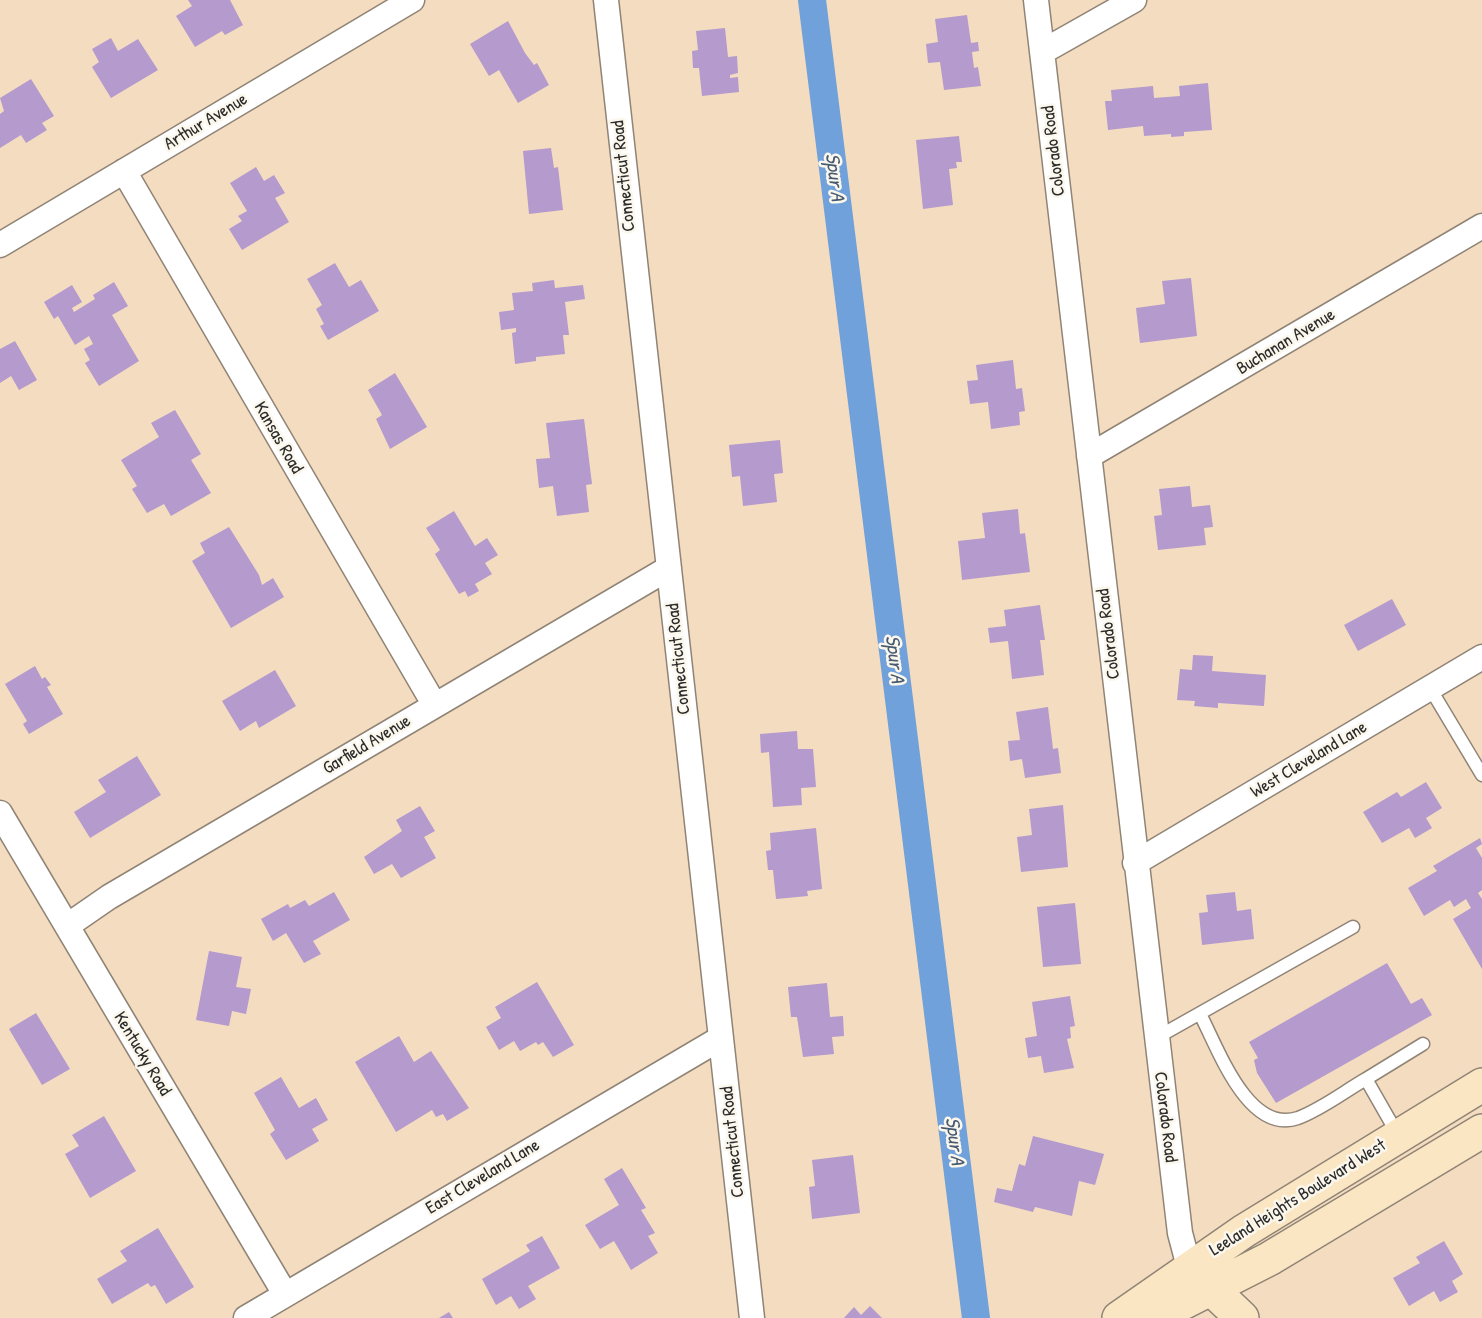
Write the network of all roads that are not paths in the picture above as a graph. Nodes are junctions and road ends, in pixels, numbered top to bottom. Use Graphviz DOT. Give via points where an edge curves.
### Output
graph roads {
  1 [pos="412,0"];
  2 [pos="606,0"];
  3 [pos="1036,0"];
  4 [pos="1134,0"];
  5 [pos="1042,52"];
  6 [pos="124,171"];
  7 [pos="1482,226"];
  8 [pos="0,245"];
  9 [pos="1089,456"];
  10 [pos="669,568"];
  11 [pos="1482,657"];
  12 [pos="1430,688"];
  13 [pos="434,704"];
  14 [pos="1482,775"];
  15 [pos="0,813"];
  16 [pos="1135,863"];
  17 [pos="67,927"];
  18 [pos="1353,927"];
  19 [pos="1200,1014"];
  20 [pos="722,1038"];
  21 [pos="1155,1039"];
  22 [pos="1423,1044"];
  23 [pos="1366,1078"];
  24 [pos="1482,1085"];
  25 [pos="1482,1131"];
  26 [pos="1399,1136"];
  27 [pos="1189,1267"];
  28 [pos="1211,1290"];
  29 [pos="285,1294"];
  30 [pos="246,1318"];
  31 [pos="752,1318"];
  32 [pos="1119,1318"];
  33 [pos="1153,1318"];
  34 [pos="1242,1318"];
  1 -- 6 [label="street, Arthur Avenue"];
  2 -- 10 [label="street, Connecticut Road"];
  3 -- 5 [label="street, Colorado Road"];
  4 -- 5 [label="street"];
  5 -- 9 [label="street, Colorado Road"];
  6 -- 8 [label="street, Arthur Avenue"];
  6 -- 13 [label="street, Kansas Road"];
  7 -- 9 [label="street, Buchanan Avenue"];
  9 -- 16 [label="street, Colorado Road"];
  10 -- 13 [label="street, Garfield Avenue"];
  10 -- 20 [label="street, Connecticut Road"];
  11 -- 12 [label="street, West Cleveland Lane"];
  12 -- 14 [label="lane"];
  12 -- 16 [label="street, West Cleveland Lane"];
  13 -- 17 [label="street, Garfield Avenue" via="109,897"];
  15 -- 17 [label="street, Kentucky Road"];
  16 -- 21 [label="street, Colorado Road"];
  17 -- 29 [label="street, Kentucky Road"];
  18 -- 19 [label="lane"];
  19 -- 21 [label="lane"];
  19 -- 23 [label="lane" via="1242,1094 1263,1114 1280,1121 1299,1118"];
  20 -- 29 [label="street, East Cleveland Lane"];
  20 -- 31 [label="street, Connecticut Road"];
  21 -- 27 [label="street, Colorado Road" via="1180,1233"];
  22 -- 23 [label="lane"];
  23 -- 26 [label="lane"];
  24 -- 26 [label="main road, Leeland Heights Boulevard West"];
  25 -- 28 [label="main road, Leeland Heights Boulevard West"];
  26 -- 27 [label="main road, Leeland Heights Boulevard West"];
  27 -- 28 [label="main road"];
  27 -- 32 [label="main road, Leeland Heights Boulevard West"];
  28 -- 33 [label="main road, Leeland Heights Boulevard West"];
  28 -- 34 [label="main road"];
  29 -- 30 [label="street, East Cleveland Lane"];
}
